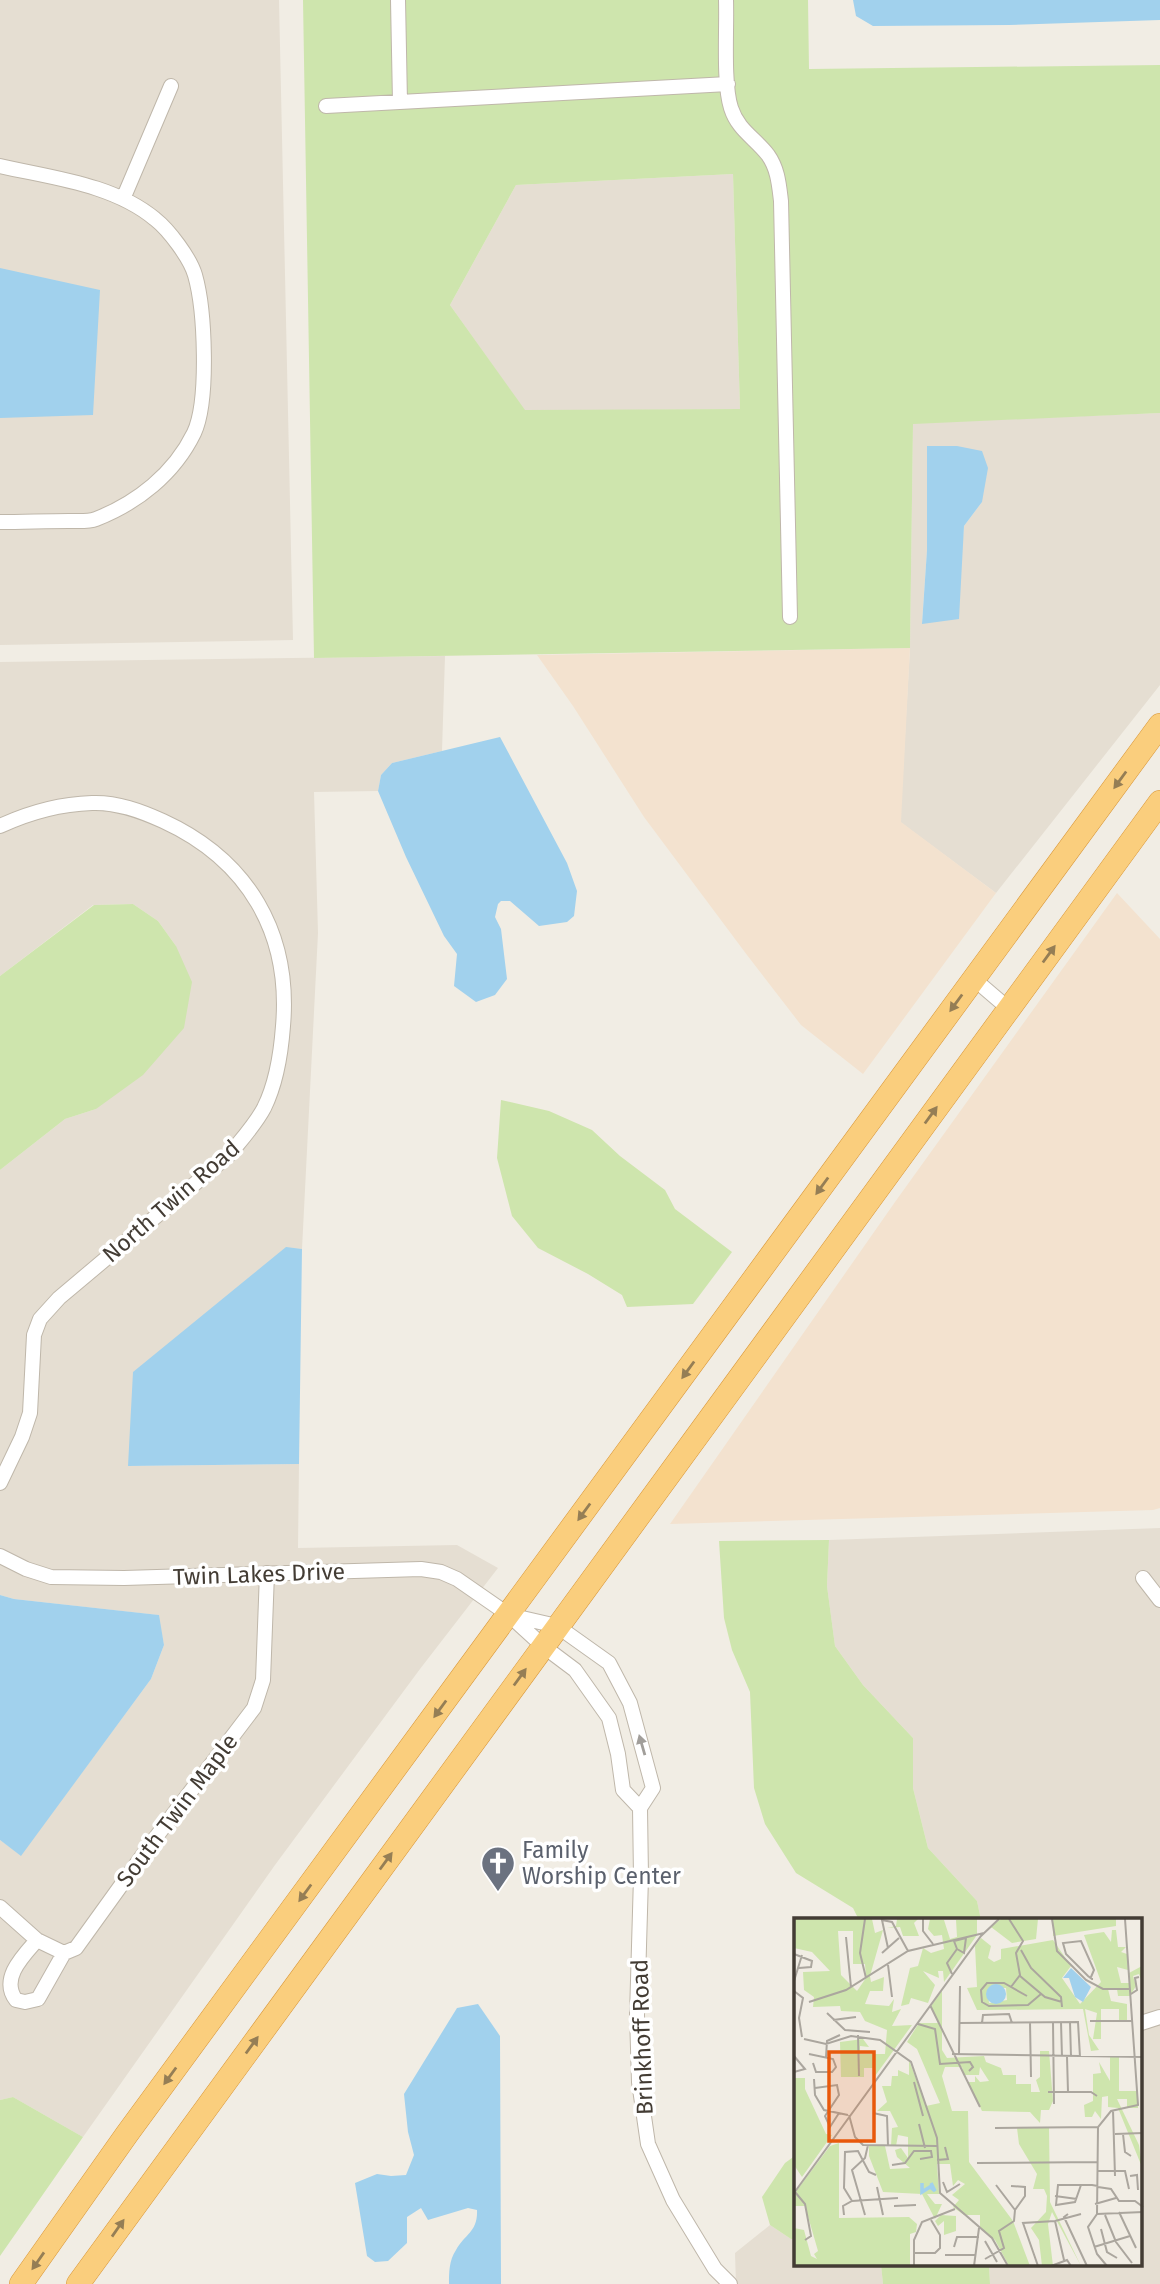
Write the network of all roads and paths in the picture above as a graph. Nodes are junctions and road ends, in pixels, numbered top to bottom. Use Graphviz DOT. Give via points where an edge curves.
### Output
graph roads {
  1 [pos="397,0"];
  2 [pos="726,0"];
  3 [pos="728,84"];
  4 [pos="172,86"];
  5 [pos="400,102"];
  6 [pos="326,106"];
  7 [pos="0,166"];
  8 [pos="123,199"];
  9 [pos="0,522"];
  10 [pos="790,617"];
  11 [pos="1160,725"];
  12 [pos="1160,802"];
  13 [pos="0,826"];
  14 [pos="974,979"];
  15 [pos="1009,1009"];
  16 [pos="0,1483"];
  17 [pos="0,1556"];
  18 [pos="267,1573"];
  19 [pos="1143,1578"];
  20 [pos="1160,1600"];
  21 [pos="509,1615"];
  22 [pos="557,1626"];
  23 [pos="543,1646"];
  24 [pos="640,1808"];
  25 [pos="0,1907"];
  26 [pos="37,1940"];
  27 [pos="64,1953"];
  28 [pos="1160,2017"];
  29 [pos="1142,2023"];
  30 [pos="21,2284"];
  31 [pos="78,2284"];
  32 [pos="730,2284"];
  1 -- 5 [label="street"];
  2 -- 3 [label="street"];
  3 -- 5 [label="street"];
  3 -- 10 [label="street" via="731,108 741,129 768,155 782,201"];
  4 -- 8 [label="street"];
  5 -- 6 [label="street"];
  7 -- 8 [label="street"];
  8 -- 9 [label="street" via="156,219 195,273 202,313 204,394 194,432 158,483 93,521"];
  11 -- 14 [label="highway, one-way"];
  15 -- 12 [label="highway, one-way"];
  13 -- 16 [label="street, North Twin Road" via="32,813 93,803 136,809 182,830 225,861 252,892 272,931 283,973 285,1005 274,1078 264,1108 246,1134 229,1155 40,1319 34,1335 30,1413"];
  14 -- 15 [label="street"];
  14 -- 21 [label="highway, one-way"];
  22 -- 15 [label="highway, one-way"];
  17 -- 18 [label="street, Twin Lakes Drive" via="51,1577"];
  18 -- 21 [label="street, Twin Lakes Drive" via="440,1572"];
  18 -- 27 [label="street, South Twin Maple" via="264,1680 254,1708 76,1948"];
  19 -- 20 [label="street"];
  21 -- 22 [label="street, Brinkhoff Road"];
  21 -- 23 [label="street"];
  21 -- 30 [label="highway, one-way"];
  22 -- 23 [label="highway"];
  24 -- 22 [label="street, Brinkhoff Road, one-way" via="653,1788 630,1703 609,1663"];
  23 -- 24 [label="street" via="576,1670 609,1718 623,1790"];
  31 -- 23 [label="highway, one-way"];
  24 -- 32 [label="street, Brinkhoff Road" via="637,2015 639,2082 648,2144 673,2200 715,2269"];
  25 -- 26 [label="street"];
  26 -- 27 [label="street"];
  26 -- 27 [label="street, South Twin Maple" via="9,1974 8,1987 16,2000 38,1999"];
  28 -- 29 [label="street"];
}
